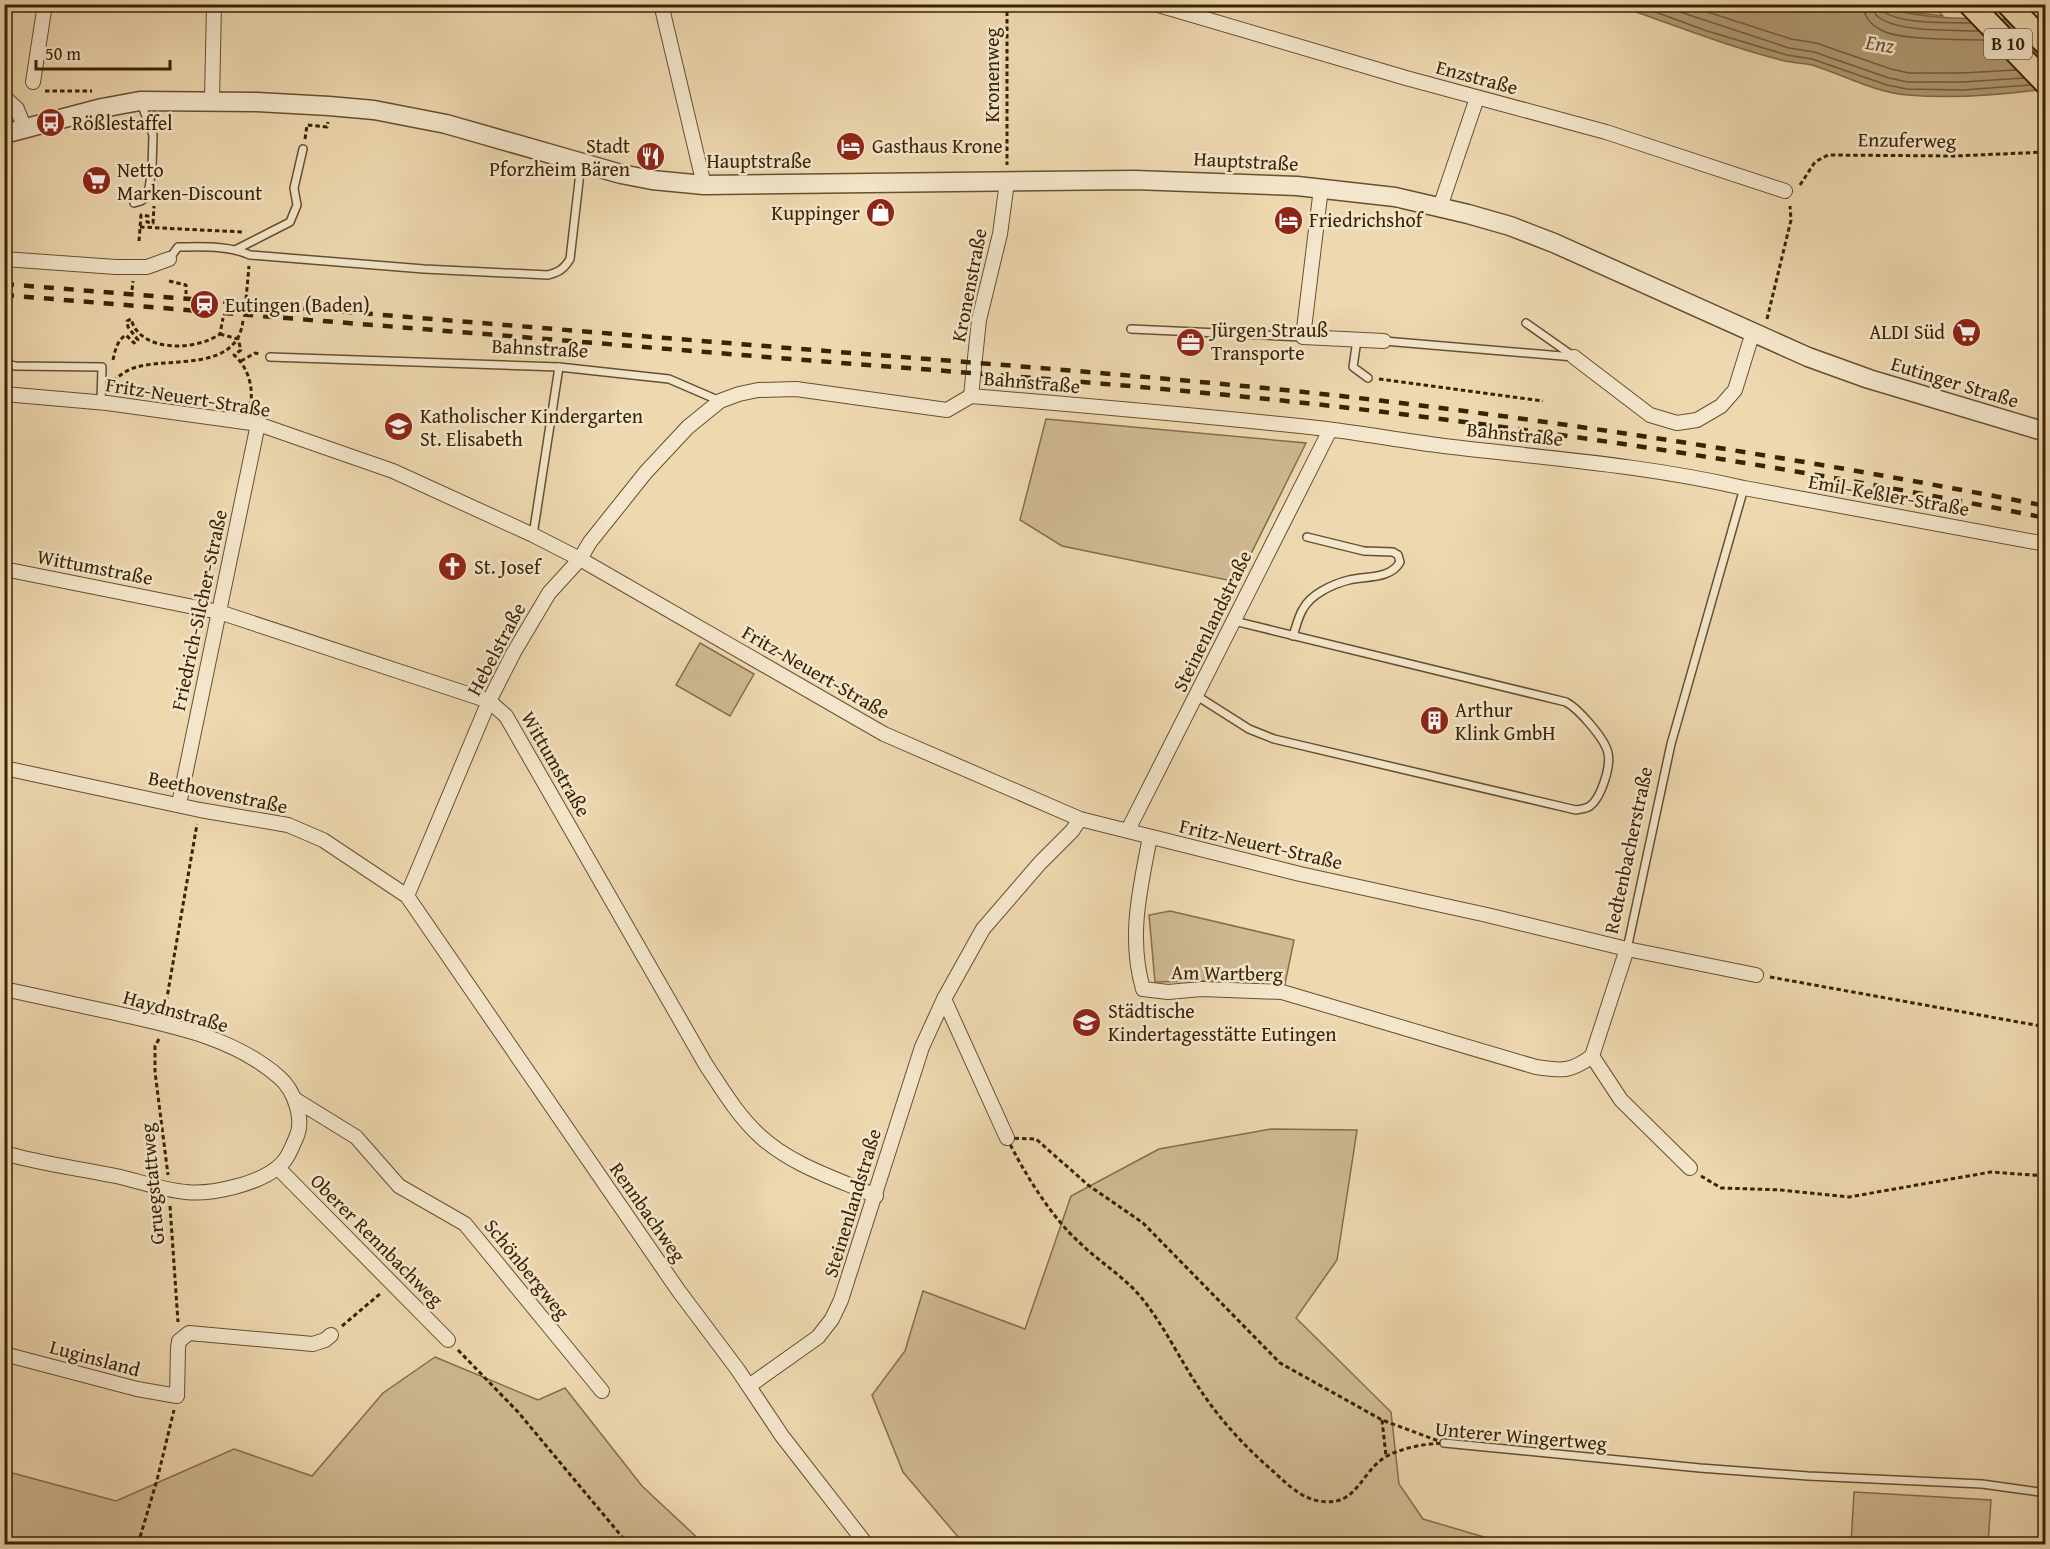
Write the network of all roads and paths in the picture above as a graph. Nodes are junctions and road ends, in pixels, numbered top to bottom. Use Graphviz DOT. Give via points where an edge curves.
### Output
graph roads {
  1 [pos="45,4"];
  2 [pos="214,4"];
  3 [pos="661,4"];
  4 [pos="1007,4"];
  5 [pos="1970,4"];
  6 [pos="2008,4"];
  7 [pos="1156,5"];
  8 [pos="2046,44"];
  9 [pos="2046,84"];
  10 [pos="37,86"];
  11 [pos="68,92"];
  12 [pos="4,98"];
  13 [pos="1477,98"];
  14 [pos="212,100"];
  15 [pos="140,101"];
  16 [pos="325,127"];
  17 [pos="25,129"];
  18 [pos="4,134"];
  19 [pos="303,149"];
  20 [pos="2046,152"];
  21 [pos="581,164"];
  22 [pos="1007,182"];
  23 [pos="704,185"];
  24 [pos="1321,188"];
  25 [pos="1785,191"];
  26 [pos="134,203"];
  27 [pos="1440,207"];
  28 [pos="153,218"];
  29 [pos="1791,220"];
  30 [pos="140,227"];
  31 [pos="263,235"];
  32 [pos="138,241"];
  33 [pos="237,249"];
  34 [pos="249,255"];
  35 [pos="4,259"];
  36 [pos="169,259"];
  37 [pos="133,281"];
  38 [pos="170,281"];
  39 [pos="132,290"];
  40 [pos="186,294"];
  41 [pos="246,299"];
  42 [pos="223,318"];
  43 [pos="243,320"];
  44 [pos="1526,322"];
  45 [pos="1131,329"];
  46 [pos="1753,332"];
  47 [pos="220,334"];
  48 [pos="1303,337"];
  49 [pos="238,339"];
  50 [pos="1357,340"];
  51 [pos="1384,340"];
  52 [pos="115,349"];
  53 [pos="270,357"];
  54 [pos="1574,357"];
  55 [pos="241,361"];
  56 [pos="4,363"];
  57 [pos="559,367"];
  58 [pos="1368,378"];
  59 [pos="109,383"];
  60 [pos="4,394"];
  61 [pos="971,396"];
  62 [pos="720,401"];
  63 [pos="1543,401"];
  64 [pos="101,403"];
  65 [pos="252,422"];
  66 [pos="1330,430"];
  67 [pos="2046,432"];
  68 [pos="1726,484"];
  69 [pos="1744,488"];
  70 [pos="533,535"];
  71 [pos="1307,537"];
  72 [pos="2046,544"];
  73 [pos="580,559"];
  74 [pos="4,568"];
  75 [pos="219,612"];
  76 [pos="1234,621"];
  77 [pos="1293,636"];
  78 [pos="1197,696"];
  79 [pos="489,701"];
  80 [pos="4,768"];
  81 [pos="179,804"];
  82 [pos="200,810"];
  83 [pos="1080,819"];
  84 [pos="1128,830"];
  85 [pos="1150,837"];
  86 [pos="406,896"];
  87 [pos="1627,949"];
  88 [pos="1756,975"];
  89 [pos="4,989"];
  90 [pos="944,999"];
  91 [pos="2046,1027"];
  92 [pos="161,1030"];
  93 [pos="1592,1056"];
  94 [pos="296,1100"];
  95 [pos="1007,1138"];
  96 [pos="4,1153"];
  97 [pos="278,1168"];
  98 [pos="1689,1168"];
  99 [pos="2046,1176"];
  100 [pos="170,1190"];
  101 [pos="876,1196"];
  102 [pos="384,1291"];
  103 [pos="179,1329"];
  104 [pos="331,1335"];
  105 [pos="448,1340"];
  106 [pos="4,1354"];
  107 [pos="749,1386"];
  108 [pos="602,1391"];
  109 [pos="177,1396"];
  110 [pos="1382,1420"];
  111 [pos="1444,1443"];
  112 [pos="1386,1456"];
  113 [pos="2046,1493"];
  114 [pos="138,1545"];
  115 [pos="628,1545"];
  116 [pos="866,1545"];
  1 -- 10 [label="street"];
  2 -- 14 [label="street"];
  3 -- 23 [label="street"];
  4 -- 22 [label="path, Kronenweg"];
  5 -- 9 [label="main road, B 10"];
  6 -- 8 [label="main road, B 10"];
  7 -- 13 [label="street, Enzstraße"];
  10 -- 11 [label="path"];
  12 -- 17 [label="street" via="17,109"];
  13 -- 25 [label="street, Enzstraße" via="1606,132"];
  13 -- 27 [label="street"];
  14 -- 15 [label="street, Hauptstraße"];
  14 -- 21 [label="street, Hauptstraße" via="407,115"];
  15 -- 17 [label="street, Hauptstraße"];
  15 -- 26 [label="lane" via="153,135 152,167 148,196"];
  16 -- 19 [label="path" via="307,125"];
  17 -- 18 [label="street, Hauptstraße"];
  19 -- 31 [label="lane" via="294,188 297,205 290,222"];
  20 -- 25 [label="path, Enzuferweg" via="1828,155 1815,162 1796,191"];
  21 -- 23 [label="street, Hauptstraße" via="652,180"];
  21 -- 34 [label="lane" via="570,259 565,267 548,275"];
  22 -- 23 [label="street, Hauptstraße"];
  22 -- 24 [label="street, Hauptstraße" via="1155,180"];
  22 -- 61 [label="street, Kronenstraße" via="1000,234 979,320"];
  24 -- 27 [label="street, Hauptstraße"];
  24 -- 48 [label="street"];
  27 -- 46 [label="street, Hauptstraße" via="1554,243"];
  28 -- 30 [label="path" via="153,223 147,222 148,216 141,215"];
  29 -- 46 [label="path" via="1767,321"];
  30 -- 31 [label="path"];
  30 -- 32 [label="path"];
  31 -- 33 [label="lane"];
  33 -- 34 [label="lane"];
  33 -- 36 [label="lane" via="178,247"];
  34 -- 41 [label="path"];
  35 -- 36 [label="street" via="116,267 147,267"];
  37 -- 39 [label="path"];
  38 -- 40 [label="path" via="186,285"];
  42 -- 47 [label="path"];
  43 -- 49 [label="path"];
  44 -- 54 [label="lane"];
  45 -- 48 [label="lane"];
  46 -- 54 [label="street" via="1735,390 1721,406 1697,420 1677,423 1650,415"];
  46 -- 67 [label="street, Eutinger Straße" via="1869,379"];
  47 -- 49 [label="path"];
  47 -- 52 [label="path" via="190,344 158,343 148,341 138,332 131,318 128,327 138,340 134,343 126,335"];
  48 -- 50 [label="street"];
  49 -- 55 [label="path" via="241,350 234,355"];
  49 -- 59 [label="path" via="231,348 215,355 136,367"];
  50 -- 51 [label="street"];
  50 -- 58 [label="lane" via="1353,367"];
  51 -- 54 [label="lane"];
  53 -- 55 [label="path" via="255,353"];
  53 -- 57 [label="lane, Bahnstraße"];
  55 -- 65 [label="path" via="249,376"];
  56 -- 64 [label="lane" via="102,368"];
  57 -- 62 [label="lane, Bahnstraße" via="669,379"];
  57 -- 70 [label="lane"];
  58 -- 63 [label="path"];
  60 -- 64 [label="street, Fritz-Neuert-Straße"];
  61 -- 62 [label="street, Bahnstraße" via="947,410 796,389 758,390"];
  61 -- 66 [label="street, Bahnstraße"];
  62 -- 73 [label="street, Hebelstraße" via="688,427 646,472"];
  64 -- 65 [label="street, Fritz-Neuert-Straße"];
  65 -- 70 [label="street, Fritz-Neuert-Straße" via="393,471"];
  65 -- 75 [label="street, Friedrich-Silcher-Straße"];
  66 -- 68 [label="street, Bahnstraße" via="1602,463"];
  66 -- 76 [label="street, Steinenlandstraße"];
  68 -- 69 [label="street, Emil-Keßler-Straße"];
  69 -- 72 [label="street, Emil-Keßler-Straße"];
  69 -- 87 [label="lane, Redtenbacherstraße" via="1671,744"];
  70 -- 73 [label="street, Fritz-Neuert-Straße"];
  71 -- 77 [label="lane" via="1364,551 1393,552 1400,562 1392,571 1350,579 1317,594 1302,610"];
  73 -- 79 [label="street, Hebelstraße" via="549,593"];
  73 -- 83 [label="street, Fritz-Neuert-Straße" via="884,734"];
  74 -- 75 [label="street, Wittumstraße"];
  75 -- 79 [label="street, Wittumstraße"];
  75 -- 81 [label="street, Friedrich-Silcher-Straße"];
  76 -- 77 [label="lane"];
  76 -- 78 [label="street, Steinenlandstraße"];
  77 -- 78 [label="lane" via="1574,706 1608,752 1603,788 1597,800 1588,808 1576,810 1275,739 1249,729"];
  78 -- 84 [label="street, Steinenlandstraße"];
  79 -- 86 [label="street, Hebelstraße"];
  79 -- 101 [label="street, Wittumstraße" via="506,716 706,1065 736,1108 760,1136 788,1157"];
  80 -- 81 [label="street, Beethovenstraße"];
  81 -- 82 [label="street, Beethovenstraße"];
  82 -- 86 [label="street, Beethovenstraße" via="288,825 323,840"];
  82 -- 92 [label="path, Gruegstattweg"];
  83 -- 84 [label="street, Fritz-Neuert-Straße"];
  83 -- 90 [label="street, Steinenlandstraße" via="983,929"];
  84 -- 85 [label="street, Fritz-Neuert-Straße"];
  85 -- 87 [label="street, Fritz-Neuert-Straße"];
  85 -- 93 [label="street, Am Wartberg" via="1136,912 1143,989 1282,992 1561,1071 1577,1067"];
  86 -- 107 [label="street, Rennbachweg" via="678,1290"];
  87 -- 88 [label="street, Redtenbacherstraße"];
  87 -- 93 [label="street"];
  88 -- 91 [label="path"];
  89 -- 92 [label="street, Haydnstraße"];
  90 -- 95 [label="street"];
  90 -- 101 [label="street, Steinenlandstraße" via="922,1047"];
  92 -- 94 [label="street, Haydnstraße" via="213,1037 280,1078"];
  92 -- 100 [label="path, Gruegstattweg" via="155,1046 155,1072"];
  93 -- 98 [label="street" via="1621,1100"];
  94 -- 97 [label="street" via="300,1130"];
  94 -- 108 [label="street, Schönbergweg" via="356,1137 399,1186 465,1224"];
  95 -- 110 [label="path" via="1036,1139 1088,1185 1143,1223 1280,1363"];
  95 -- 112 [label="path, Unterer Wingertweg" via="1065,1228 1139,1295 1212,1408 1283,1481 1311,1499 1339,1501 1352,1493"];
  96 -- 100 [label="street"];
  97 -- 100 [label="street" via="244,1183 203,1193"];
  97 -- 105 [label="street, Oberer Rennbachweg"];
  98 -- 99 [label="path" via="1721,1188 1849,1197 1991,1172"];
  100 -- 103 [label="path, Gruegstattweg"];
  101 -- 107 [label="street, Steinenlandstraße" via="842,1300 832,1319 818,1336"];
  102 -- 104 [label="path"];
  104 -- 109 [label="street" via="313,1344 189,1333 179,1341"];
  105 -- 115 [label="path" via="518,1412"];
  106 -- 109 [label="street, Luginsland"];
  107 -- 116 [label="street, Rennbachweg" via="782,1436"];
  109 -- 114 [label="path"];
  110 -- 111 [label="path"];
  110 -- 112 [label="path"];
  111 -- 112 [label="path, Unterer Wingertweg" via="1420,1445"];
  111 -- 113 [label="lane, Unterer Wingertweg" via="1700,1468 1982,1484"];
}
